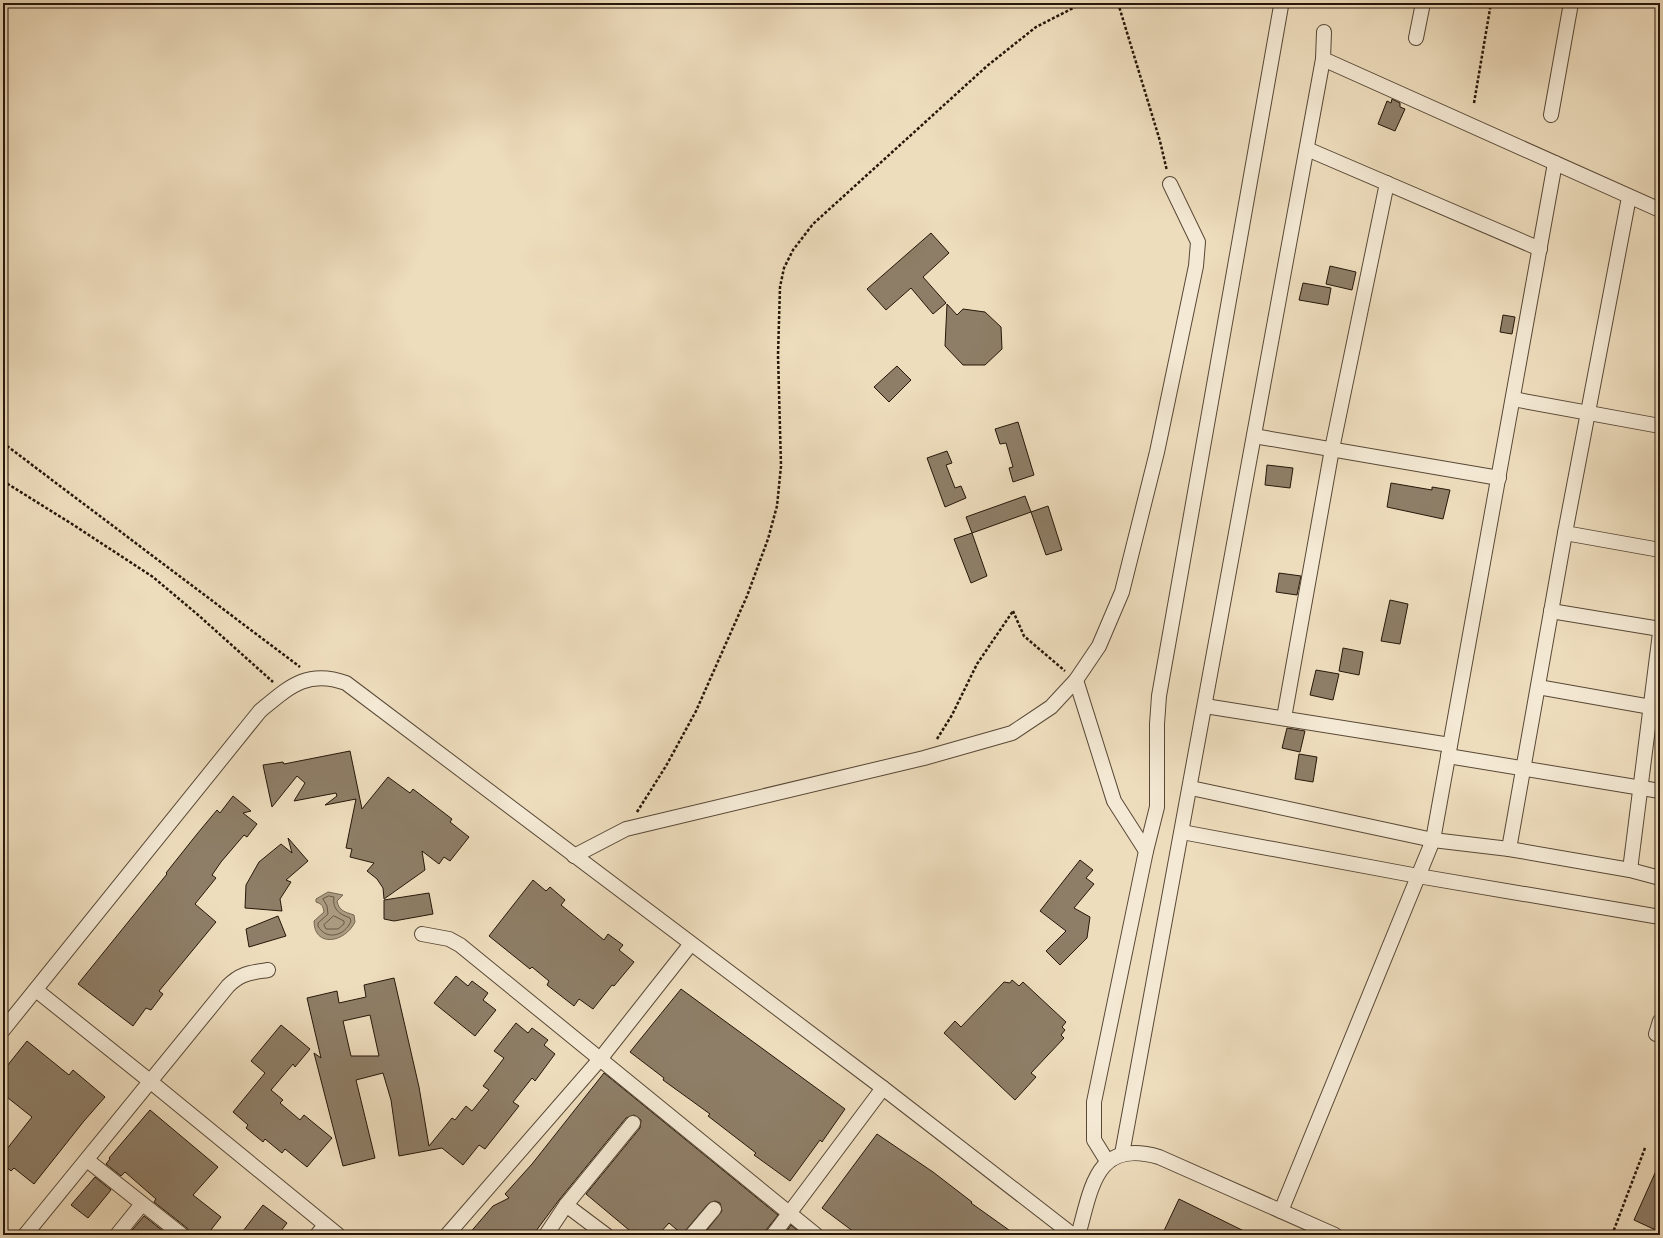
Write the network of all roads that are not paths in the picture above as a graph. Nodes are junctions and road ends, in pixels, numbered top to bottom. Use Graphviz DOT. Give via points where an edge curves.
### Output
graph roads {
  1 [pos="1423,3"];
  2 [pos="1571,3"];
  3 [pos="1281,6"];
  4 [pos="1324,32"];
  5 [pos="1416,38"];
  6 [pos="1323,59"];
  7 [pos="1551,115"];
  8 [pos="1307,149"];
  9 [pos="1555,163"];
  10 [pos="1387,183"];
  11 [pos="1170,184"];
  12 [pos="1629,196"];
  13 [pos="1660,210"];
  14 [pos="1540,249"];
  15 [pos="1513,399"];
  16 [pos="1589,413"];
  17 [pos="1660,426"];
  18 [pos="1254,436"];
  19 [pos="1332,449"];
  20 [pos="1499,478"];
  21 [pos="1565,533"];
  22 [pos="1660,550"];
  23 [pos="1551,611"];
  24 [pos="1660,629"];
  25 [pos="1660,633"];
  26 [pos="1076,680"];
  27 [pos="1538,687"];
  28 [pos="1206,706"];
  29 [pos="1651,707"];
  30 [pos="1284,718"];
  31 [pos="1449,751"];
  32 [pos="1524,768"];
  33 [pos="1191,788"];
  34 [pos="1640,788"];
  35 [pos="1660,791"];
  36 [pos="1182,832"];
  37 [pos="1433,840"];
  38 [pos="1509,849"];
  39 [pos="1146,851"];
  40 [pos="574,856"];
  41 [pos="1630,870"];
  42 [pos="1418,876"];
  43 [pos="1660,878"];
  44 [pos="1660,917"];
  45 [pos="422,934"];
  46 [pos="690,945"];
  47 [pos="268,970"];
  48 [pos="36,990"];
  49 [pos="1660,1021"];
  50 [pos="3,1030"];
  51 [pos="1660,1035"];
  52 [pos="601,1058"];
  53 [pos="151,1082"];
  54 [pos="883,1088"];
  55 [pos="633,1123"];
  56 [pos="1122,1154"];
  57 [pos="87,1160"];
  58 [pos="1107,1161"];
  59 [pos="142,1204"];
  60 [pos="566,1205"];
  61 [pos="714,1209"];
  62 [pos="1281,1211"];
  63 [pos="790,1214"];
  64 [pos="321,1230"];
  65 [pos="1073,1234"];
  66 [pos="25,1235"];
  67 [pos="117,1235"];
  68 [pos="182,1235"];
  69 [pos="338,1235"];
  70 [pos="447,1235"];
  71 [pos="546,1235"];
  72 [pos="606,1235"];
  73 [pos="692,1235"];
  74 [pos="773,1235"];
  75 [pos="816,1235"];
  76 [pos="1335,1235"];
  1 -- 5 [label="street"];
  2 -- 7 [label="street"];
  3 -- 39 [label="street" via="1159,696 1158,807"];
  4 -- 6 [label="street"];
  6 -- 8 [label="street"];
  6 -- 9 [label="street"];
  8 -- 10 [label="street"];
  8 -- 18 [label="street"];
  9 -- 12 [label="street"];
  9 -- 14 [label="street"];
  10 -- 14 [label="street"];
  10 -- 19 [label="street"];
  11 -- 26 [label="street" via="1198,242 1196,266 1157,452 1122,592 1099,646"];
  12 -- 13 [label="street"];
  12 -- 16 [label="street"];
  14 -- 15 [label="street"];
  15 -- 16 [label="street"];
  15 -- 20 [label="street"];
  16 -- 17 [label="street"];
  16 -- 21 [label="street"];
  18 -- 19 [label="street"];
  18 -- 28 [label="street"];
  19 -- 20 [label="street"];
  19 -- 30 [label="street"];
  20 -- 31 [label="street"];
  21 -- 22 [label="street"];
  21 -- 23 [label="street"];
  23 -- 24 [label="street"];
  23 -- 27 [label="street"];
  25 -- 29 [label="street"];
  26 -- 39 [label="street" via="1114,801"];
  26 -- 40 [label="street" via="1051,707 1012,733 924,758 626,829"];
  27 -- 29 [label="street"];
  27 -- 32 [label="street"];
  28 -- 30 [label="street"];
  28 -- 33 [label="street"];
  29 -- 34 [label="street"];
  30 -- 31 [label="street"];
  31 -- 32 [label="street"];
  31 -- 37 [label="street"];
  32 -- 34 [label="street"];
  32 -- 38 [label="street"];
  33 -- 36 [label="street"];
  33 -- 37 [label="street"];
  34 -- 35 [label="street"];
  34 -- 41 [label="street"];
  36 -- 42 [label="street"];
  36 -- 56 [label="street"];
  37 -- 38 [label="street"];
  37 -- 42 [label="street"];
  38 -- 41 [label="street"];
  39 -- 58 [label="street" via="1094,1102 1094,1140"];
  40 -- 46 [label="street"];
  40 -- 48 [label="street" via="346,683 330,678 315,678 283,691 260,711"];
  41 -- 43 [label="street"];
  42 -- 44 [label="street"];
  42 -- 62 [label="street"];
  45 -- 52 [label="street" via="450,939 460,945"];
  46 -- 52 [label="street"];
  46 -- 54 [label="street"];
  47 -- 53 [label="street" via="237,977"];
  48 -- 50 [label="street"];
  48 -- 53 [label="street"];
  49 -- 51 [label="street" via="1656,1034"];
  52 -- 63 [label="street"];
  52 -- 70 [label="street"];
  53 -- 57 [label="street"];
  53 -- 64 [label="street"];
  54 -- 63 [label="street"];
  54 -- 65 [label="street"];
  55 -- 60 [label="street"];
  56 -- 58 [label="street"];
  56 -- 62 [label="street" via="1147,1154 1159,1157"];
  57 -- 59 [label="street"];
  57 -- 66 [label="street"];
  58 -- 65 [label="street"];
  59 -- 67 [label="street"];
  59 -- 68 [label="street"];
  60 -- 71 [label="street"];
  60 -- 72 [label="street"];
  61 -- 73 [label="street"];
  62 -- 76 [label="street"];
  63 -- 74 [label="street"];
  63 -- 75 [label="street"];
  64 -- 69 [label="street"];
}
